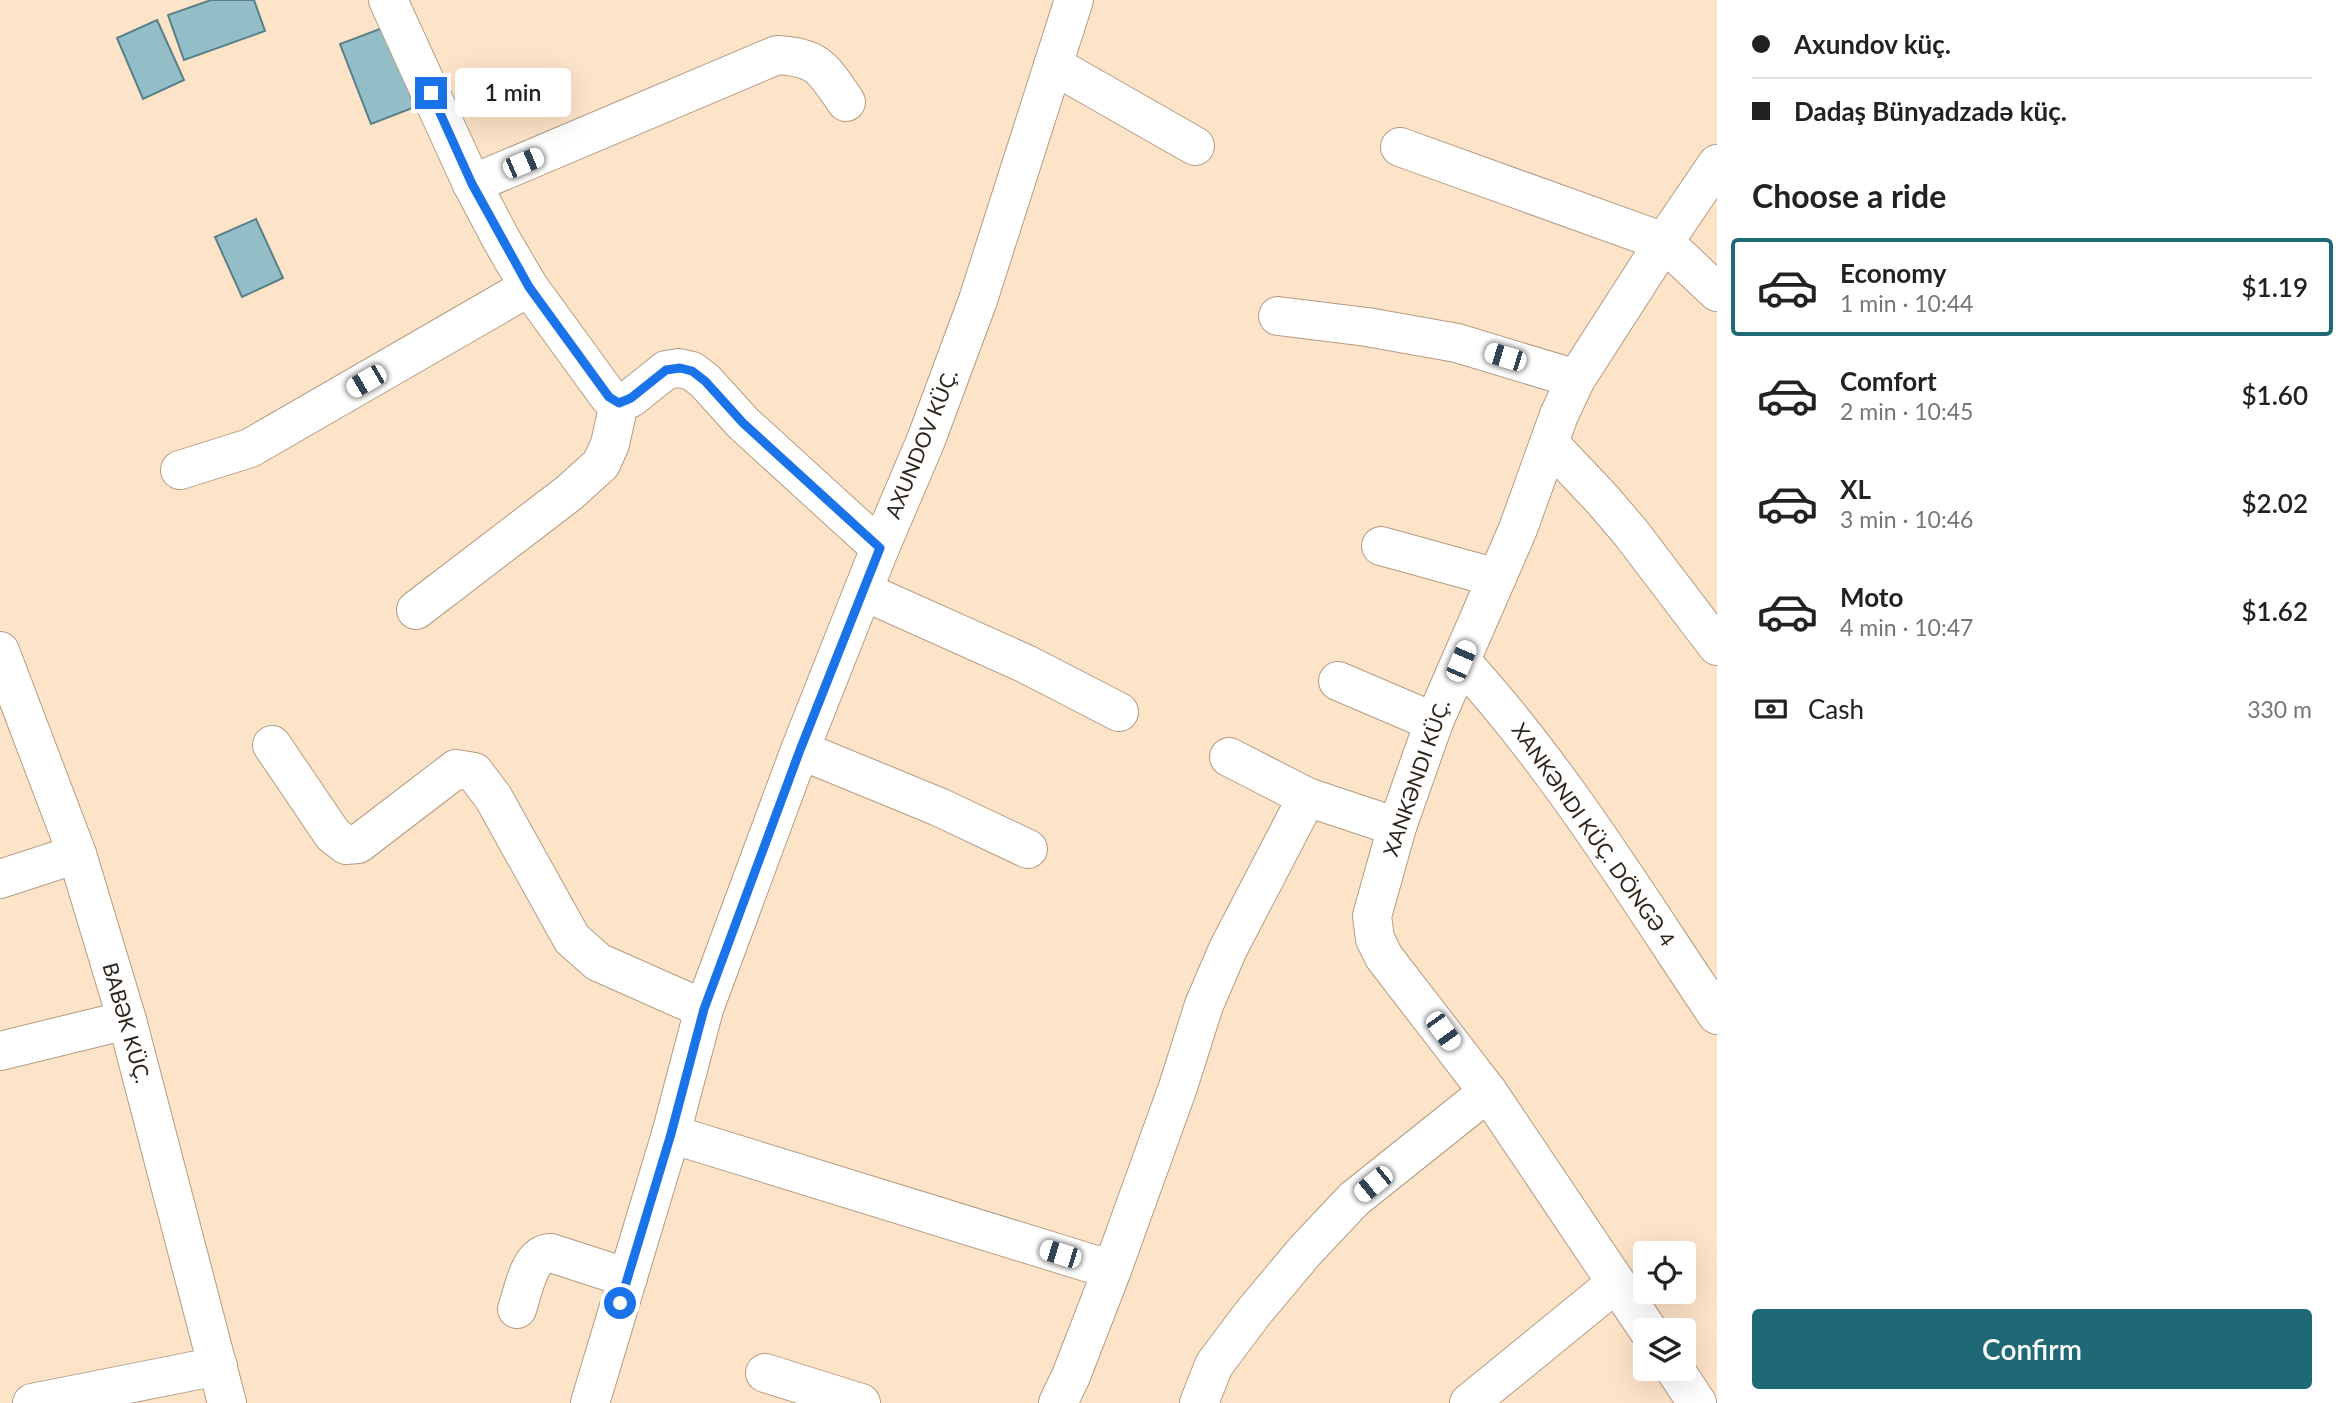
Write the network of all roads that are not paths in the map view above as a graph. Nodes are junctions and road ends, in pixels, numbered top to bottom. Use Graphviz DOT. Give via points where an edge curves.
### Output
graph roads {
  1 [pos="388,0"];
  2 [pos="1074,0"];
  3 [pos="1053,65"];
  4 [pos="846,102"];
  5 [pos="1195,146"];
  6 [pos="1400,147"];
  7 [pos="1717,164"];
  8 [pos="472,184"];
  9 [pos="1664,242"];
  10 [pos="529,287"];
  11 [pos="1717,292"];
  12 [pos="1279,316"];
  13 [pos="1576,379"];
  14 [pos="619,403"];
  15 [pos="1550,444"];
  16 [pos="180,470"];
  17 [pos="1381,546"];
  18 [pos="880,548"];
  19 [pos="1497,578"];
  20 [pos="863,591"];
  21 [pos="416,610"];
  22 [pos="1717,646"];
  23 [pos="0,651"];
  24 [pos="1461,661"];
  25 [pos="1338,681"];
  26 [pos="1119,712"];
  27 [pos="1434,722"];
  28 [pos="272,745"];
  29 [pos="800,750"];
  30 [pos="1229,757"];
  31 [pos="1307,797"];
  32 [pos="1397,827"];
  33 [pos="1028,849"];
  34 [pos="77,854"];
  35 [pos="0,878"];
  36 [pos="704,1009"];
  37 [pos="1717,1015"];
  38 [pos="127,1020"];
  39 [pos="0,1051"];
  40 [pos="1488,1092"];
  41 [pos="671,1134"];
  42 [pos="1112,1270"];
  43 [pos="628,1278"];
  44 [pos="1616,1283"];
  45 [pos="517,1309"];
  46 [pos="1640,1318"];
  47 [pos="218,1366"];
  48 [pos="765,1373"];
  49 [pos="1683,1381"];
  50 [pos="32,1403"];
  51 [pos="227,1403"];
  52 [pos="590,1403"];
  53 [pos="861,1403"];
  54 [pos="1058,1403"];
  55 [pos="1199,1403"];
  56 [pos="1469,1403"];
  57 [pos="1697,1403"];
  1 -- 8 [label="street"];
  2 -- 3 [label="street, AXUNDOV KÜÇ."];
  3 -- 5 [label="street"];
  3 -- 18 [label="street, AXUNDOV KÜÇ." via="978,300"];
  4 -- 8 [label="street" via="825,71 802,57 776,55"];
  6 -- 9 [label="street"];
  7 -- 9 [label="street, XANKƏNDI KÜÇ."];
  8 -- 10 [label="street"];
  9 -- 11 [label="street"];
  9 -- 13 [label="street, XANKƏNDI KÜÇ."];
  10 -- 14 [label="street" via="609,397"];
  10 -- 16 [label="street" via="250,449"];
  12 -- 13 [label="street" via="1457,343"];
  13 -- 15 [label="street, XANKƏNDI KÜÇ."];
  14 -- 18 [label="street" via="666,370 692,371"];
  14 -- 21 [label="street" via="601,464"];
  15 -- 19 [label="street, XANKƏNDI KÜÇ."];
  15 -- 22 [label="street" via="1624,525"];
  17 -- 19 [label="street"];
  18 -- 20 [label="street, AXUNDOV KÜÇ."];
  19 -- 24 [label="street, XANKƏNDI KÜÇ."];
  20 -- 26 [label="street" via="1026,664"];
  20 -- 29 [label="street, AXUNDOV KÜÇ."];
  23 -- 34 [label="street, BABƏK KÜÇ."];
  24 -- 27 [label="street, XANKƏNDI KÜÇ."];
  24 -- 37 [label="street, XANKƏNDI KÜÇ. DÖNGƏ 4" via="1543,758"];
  25 -- 27 [label="street"];
  27 -- 32 [label="street, XANKƏNDI KÜÇ."];
  28 -- 36 [label="street" via="333,835 346,845 358,844 456,769 474,772 493,797 572,939 598,962"];
  29 -- 33 [label="street"];
  29 -- 36 [label="street, AXUNDOV KÜÇ."];
  30 -- 31 [label="street"];
  31 -- 32 [label="street"];
  31 -- 42 [label="street" via="1204,1005"];
  32 -- 40 [label="street, XANKƏNDI KÜÇ." via="1372,916 1375,939"];
  34 -- 35 [label="street"];
  34 -- 38 [label="street, BABƏK KÜÇ."];
  36 -- 41 [label="street, AXUNDOV KÜÇ."];
  38 -- 39 [label="street"];
  38 -- 47 [label="street, BABƏK KÜÇ."];
  40 -- 44 [label="street, XANKƏNDI KÜÇ."];
  40 -- 55 [label="street" via="1354,1199 1305,1251 1214,1365"];
  41 -- 42 [label="street"];
  41 -- 43 [label="street, AXUNDOV KÜÇ."];
  42 -- 54 [label="street"];
  43 -- 45 [label="street" via="542,1253 535,1259"];
  43 -- 52 [label="street, AXUNDOV KÜÇ."];
  44 -- 46 [label="street, XANKƏNDI KÜÇ."];
  44 -- 56 [label="street"];
  47 -- 50 [label="street"];
  47 -- 51 [label="street, BABƏK KÜÇ."];
  48 -- 53 [label="street"];
  49 -- 57 [label="street"];
}
